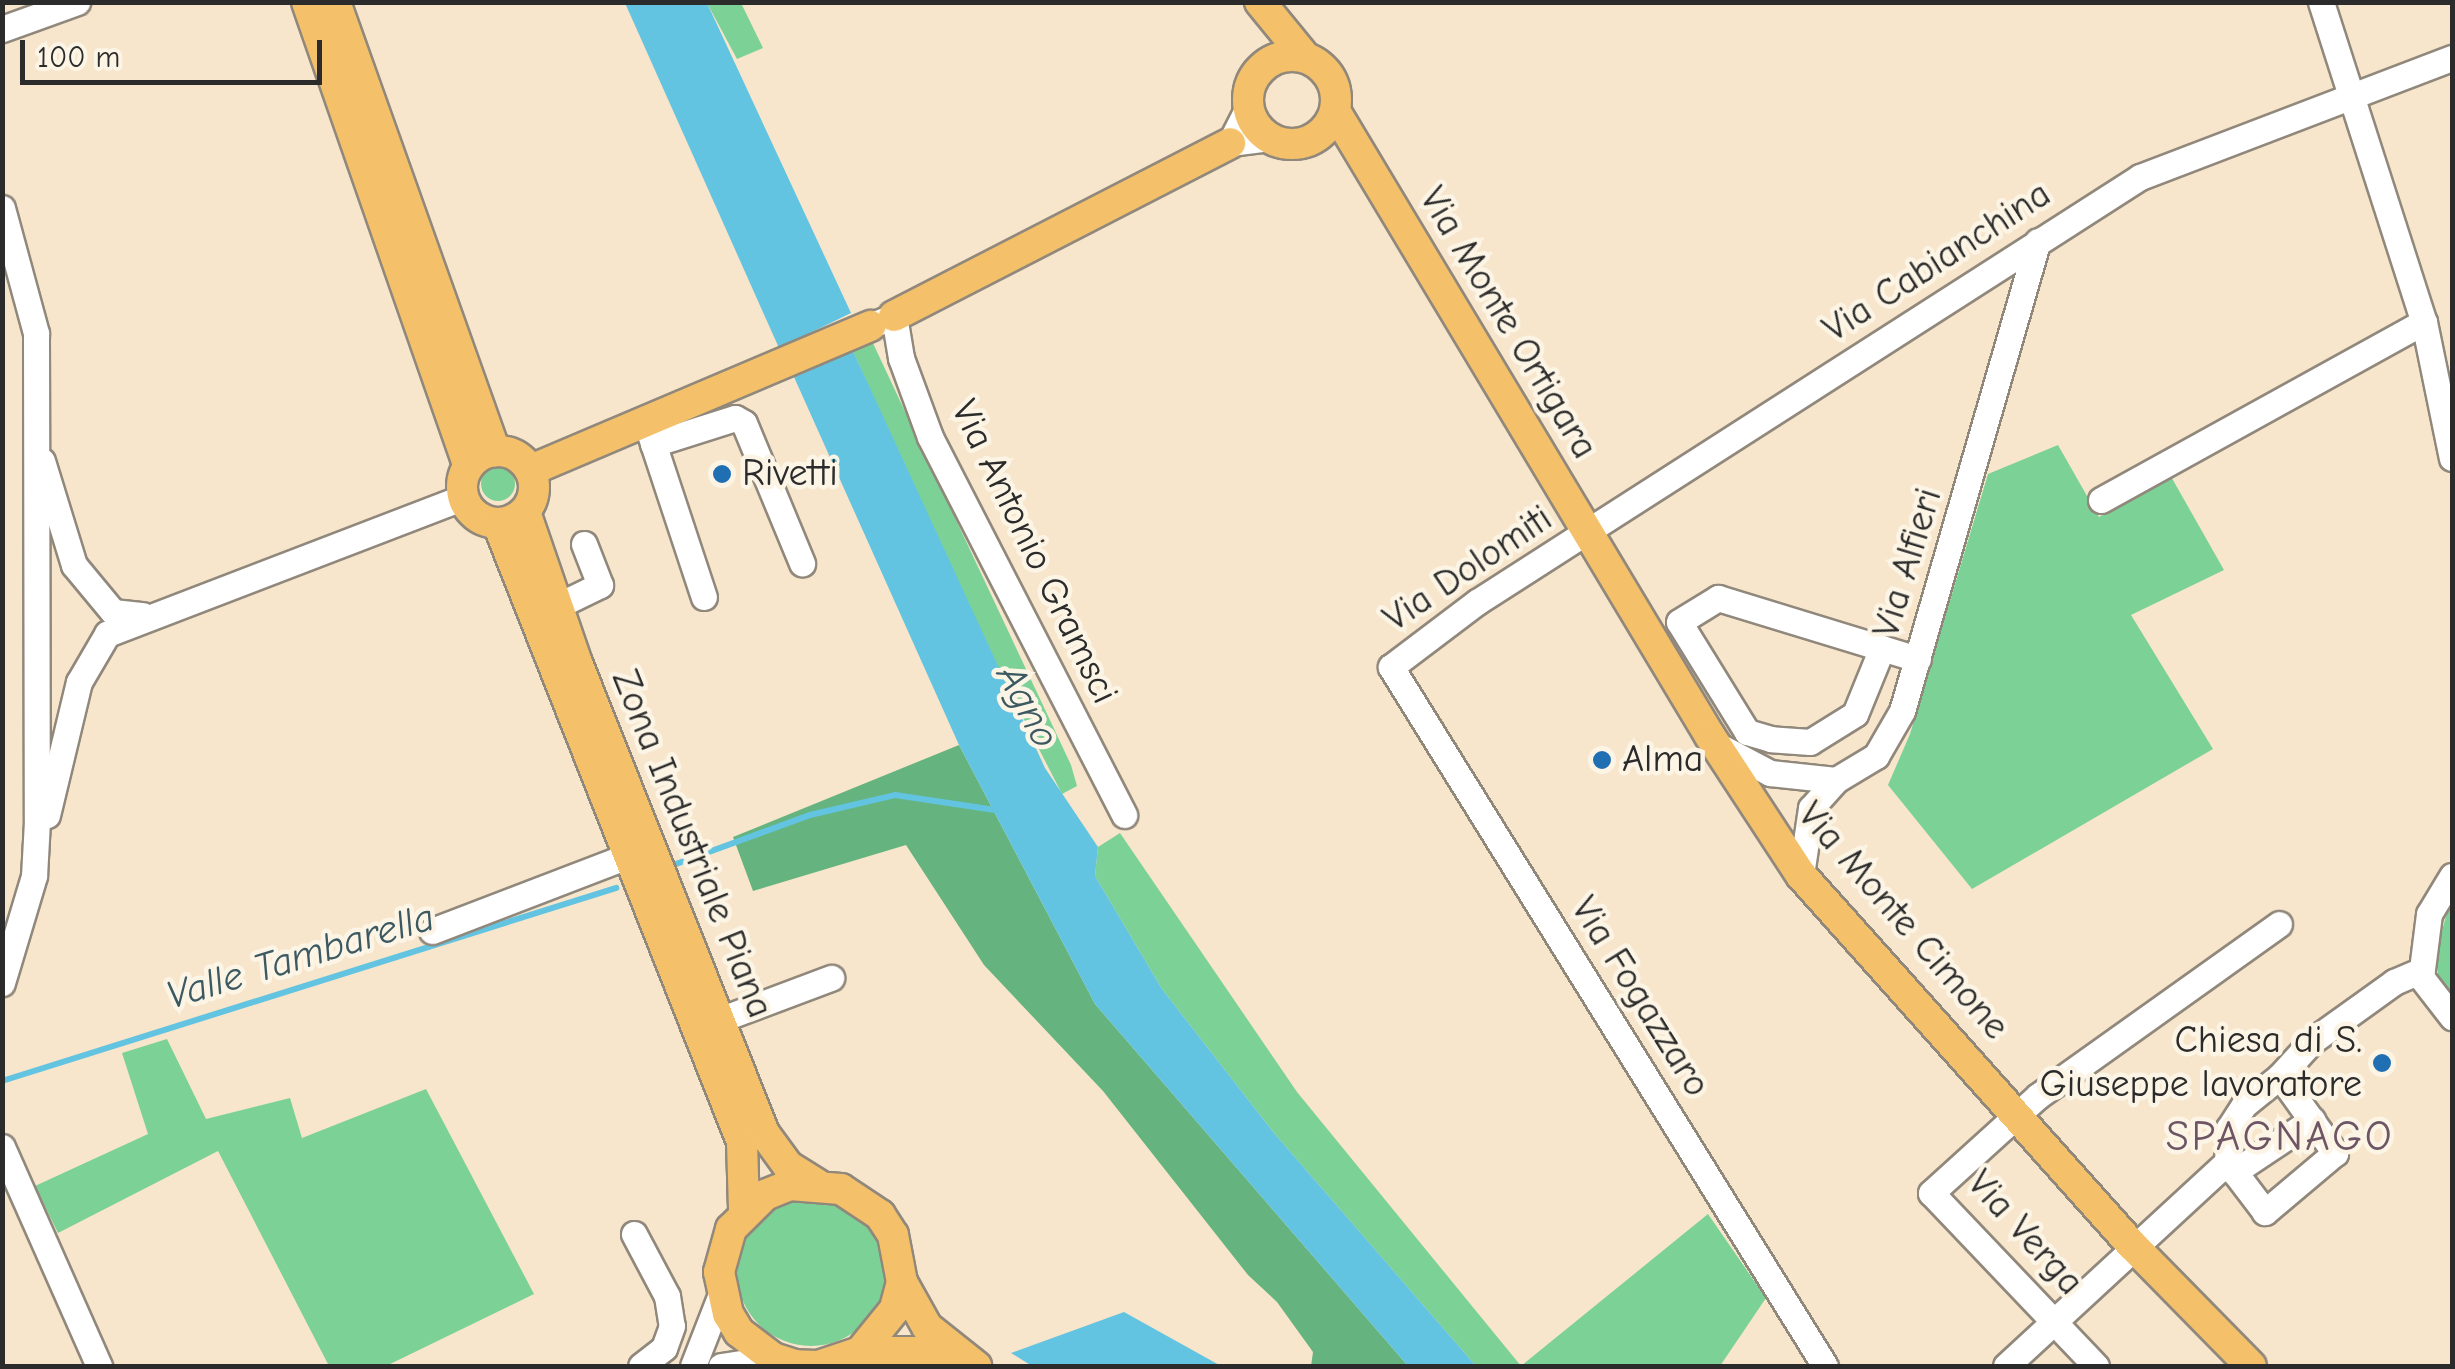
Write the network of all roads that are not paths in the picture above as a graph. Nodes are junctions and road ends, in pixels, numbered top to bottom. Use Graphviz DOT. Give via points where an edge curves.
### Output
graph roads {
  1 [pos="77,2"];
  2 [pos="307,2"];
  3 [pos="335,2"];
  4 [pos="1260,2"];
  5 [pos="2320,2"];
  6 [pos="2,29"];
  7 [pos="1277,30"];
  8 [pos="1304,57"];
  9 [pos="2452,58"];
  10 [pos="1263,65"];
  11 [pos="2346,95"];
  12 [pos="1248,108"];
  13 [pos="1335,112"];
  14 [pos="1317,136"];
  15 [pos="1268,138"];
  16 [pos="1230,143"];
  17 [pos="1360,154"];
  18 [pos="2,208"];
  19 [pos="2038,240"];
  20 [pos="883,321"];
  21 [pos="2424,322"];
  22 [pos="2442,355"];
  23 [pos="650,434"];
  24 [pos="34,438"];
  25 [pos="482,458"];
  26 [pos="2452,458"];
  27 [pos="531,470"];
  28 [pos="463,497"];
  29 [pos="2101,500"];
  30 [pos="512,518"];
  31 [pos="1588,533"];
  32 [pos="584,544"];
  33 [pos="802,563"];
  34 [pos="704,597"];
  35 [pos="558,606"];
  36 [pos="150,616"];
  37 [pos="1882,648"];
  38 [pos="1918,659"];
  39 [pos="1391,667"];
  40 [pos="1715,742"];
  41 [pos="1784,774"];
  42 [pos="1836,780"];
  43 [pos="1811,808"];
  44 [pos="1124,815"];
  45 [pos="1761,816"];
  46 [pos="630,855"];
  47 [pos="1801,875"];
  48 [pos="34,876"];
  49 [pos="2452,876"];
  50 [pos="2278,924"];
  51 [pos="432,930"];
  52 [pos="2422,970"];
  53 [pos="831,978"];
  54 [pos="2,983"];
  55 [pos="2452,1017"];
  56 [pos="720,1020"];
  57 [pos="2280,1076"];
  58 [pos="2022,1116"];
  59 [pos="2312,1120"];
  60 [pos="2,1147"];
  61 [pos="2230,1167"];
  62 [pos="817,1184"];
  63 [pos="744,1212"];
  64 [pos="634,1234"];
  65 [pos="2133,1246"];
  66 [pos="902,1282"];
  67 [pos="721,1294"];
  68 [pos="2053,1320"];
  69 [pos="860,1352"];
  70 [pos="773,1358"];
  71 [pos="99,1366"];
  72 [pos="641,1366"];
  73 [pos="693,1366"];
  74 [pos="721,1366"];
  75 [pos="975,1366"];
  76 [pos="1826,1366"];
  77 [pos="2006,1366"];
  78 [pos="2096,1366"];
  79 [pos="2250,1366"];
  1 -- 6 [label="street"];
  2 -- 25 [label="main road"];
  3 -- 25 [label="main road"];
  4 -- 7 [label="main road"];
  5 -- 11 [label="street"];
  7 -- 8 [label="main road"];
  7 -- 10 [label="main road"];
  8 -- 10 [label="main road" via="1283,56"];
  8 -- 13 [label="main road" via="1331,78"];
  9 -- 11 [label="street, Via Cabianchina"];
  10 -- 12 [label="main road" via="1250,85"];
  11 -- 19 [label="street, Via Cabianchina" via="2140,177"];
  11 -- 21 [label="street" via="2371,148"];
  12 -- 15 [label="main road"];
  12 -- 16 [label="street"];
  13 -- 14 [label="main road"];
  13 -- 17 [label="main road, Via Monte Ortigara"];
  14 -- 15 [label="main road" via="1293,144"];
  14 -- 17 [label="main road"];
  15 -- 16 [label="street"];
  16 -- 20 [label="main road"];
  17 -- 31 [label="main road, Via Monte Ortigara"];
  18 -- 24 [label="street" via="36,333"];
  19 -- 31 [label="street, Via Cabianchina"];
  19 -- 38 [label="street, Via Alfieri"];
  20 -- 23 [label="main road"];
  20 -- 44 [label="street, Via Antonio Gramsci" via="930,437"];
  21 -- 22 [label="street"];
  21 -- 29 [label="street"];
  22 -- 26 [label="street"];
  23 -- 27 [label="main road"];
  23 -- 33 [label="street" via="735,418 744,424"];
  23 -- 34 [label="street"];
  24 -- 36 [label="street" via="74,565 112,612"];
  24 -- 48 [label="street"];
  25 -- 27 [label="main road" via="514,454"];
  25 -- 28 [label="main road"];
  27 -- 30 [label="main road, Zona Industriale Piana" via="535,490"];
  28 -- 30 [label="main road" via="475,515"];
  28 -- 36 [label="street"];
  30 -- 35 [label="main road, Zona Industriale Piana"];
  30 -- 46 [label="main road, Zona Industriale Piana"];
  31 -- 39 [label="street, Via Dolomiti" via="1477,602"];
  31 -- 40 [label="main road, Via Monte Cimone"];
  32 -- 35 [label="street" via="600,585"];
  35 -- 56 [label="main road, Zona Industriale Piana"];
  36 -- 48 [label="street" via="107,634 79,682"];
  37 -- 37 [label="street" via="1718,598 1679,622 1747,732 1771,739 1810,742 1855,714"];
  37 -- 38 [label="street"];
  38 -- 42 [label="street, Via Alfieri" via="1902,711 1876,756"];
  39 -- 76 [label="street, Via Fogazzaro"];
  40 -- 41 [label="street" via="1745,762"];
  40 -- 45 [label="main road, Via Monte Cimone"];
  41 -- 42 [label="street"];
  41 -- 45 [label="street"];
  42 -- 43 [label="street, Via Alfieri"];
  43 -- 45 [label="street"];
  43 -- 47 [label="street"];
  45 -- 47 [label="main road, Via Monte Cimone"];
  46 -- 51 [label="street"];
  46 -- 63 [label="main road, Zona Industriale Piana" via="742,1142"];
  47 -- 58 [label="main road, Via Monte Cimone"];
  48 -- 54 [label="street"];
  49 -- 52 [label="street" via="2429,914"];
  50 -- 58 [label="street" via="2038,1096"];
  52 -- 55 [label="street"];
  52 -- 57 [label="street" via="2394,982 2312,1041"];
  53 -- 56 [label="street"];
  56 -- 62 [label="main road, Zona Industriale Piana" via="774,1150"];
  57 -- 59 [label="street"];
  57 -- 61 [label="street" via="2244,1105 2229,1128"];
  58 -- 65 [label="main road, Via Monte Cimone"];
  58 -- 68 [label="street, Via Verga" via="1932,1193"];
  59 -- 61 [label="street"];
  59 -- 61 [label="street" via="2335,1152 2265,1212"];
  60 -- 71 [label="street"];
  61 -- 65 [label="street"];
  62 -- 63 [label="main road" via="765,1195"];
  62 -- 66 [label="main road, Zona Industriale Piana" via="862,1199 880,1215 900,1258"];
  63 -- 67 [label="main road, Zona Industriale Piana" via="722,1250"];
  64 -- 72 [label="street" via="667,1296 672,1326 664,1348"];
  65 -- 68 [label="street"];
  65 -- 79 [label="main road, Via Monte Cimone"];
  66 -- 69 [label="main road" via="896,1309"];
  66 -- 75 [label="main road, Zona Industriale Piana" via="927,1327"];
  67 -- 70 [label="main road" via="739,1332"];
  67 -- 73 [label="street"];
  68 -- 77 [label="street"];
  68 -- 78 [label="street, Via Verga"];
  69 -- 70 [label="main road" via="818,1366"];
  69 -- 75 [label="main road" via="912,1352"];
  70 -- 74 [label="street"];
}
